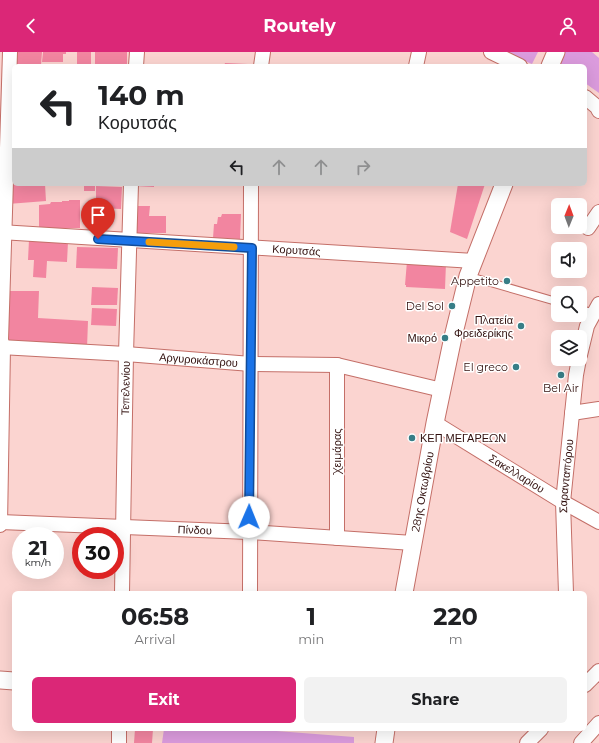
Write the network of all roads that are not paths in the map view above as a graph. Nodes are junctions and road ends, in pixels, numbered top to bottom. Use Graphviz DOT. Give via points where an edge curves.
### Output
graph roads {
  1 [pos="10,52"];
  2 [pos="136,52"];
  3 [pos="263,52"];
  4 [pos="419,52"];
  5 [pos="490,52"];
  6 [pos="556,52"];
  7 [pos="136,64"];
  8 [pos="260,64"];
  9 [pos="416,64"];
  10 [pos="516,64"];
  11 [pos="551,64"];
  12 [pos="587,99"];
  13 [pos="599,111"];
  14 [pos="131,186"];
  15 [pos="252,186"];
  16 [pos="503,186"];
  17 [pos="599,212"];
  18 [pos="588,228"];
  19 [pos="2,232"];
  20 [pos="128,241"];
  21 [pos="252,248"];
  22 [pos="471,269"];
  23 [pos="551,299"];
  24 [pos="591,308"];
  25 [pos="586,330"];
  26 [pos="1,347"];
  27 [pos="126,354"];
  28 [pos="252,364"];
  29 [pos="337,365"];
  30 [pos="578,366"];
  31 [pos="442,390"];
  32 [pos="599,409"];
  33 [pos="572,412"];
  34 [pos="435,423"];
  35 [pos="563,502"];
  36 [pos="599,522"];
  37 [pos="0,523"];
  38 [pos="124,527"];
  39 [pos="249,532"];
  40 [pos="337,538"];
  41 [pos="413,543"];
  42 [pos="122,579"];
  43 [pos="122,591"];
  44 [pos="250,591"];
  45 [pos="404,591"];
  46 [pos="566,591"];
  47 [pos="599,671"];
  48 [pos="0,680"];
  49 [pos="12,681"];
  50 [pos="587,683"];
  51 [pos="599,723"];
  52 [pos="119,731"];
  53 [pos="386,731"];
  54 [pos="539,731"];
  55 [pos="119,743"];
  56 [pos="384,743"];
  57 [pos="527,743"];
  58 [pos="580,743"];
  1 -- 19 [label="street"];
  2 -- 7 [label="street"];
  3 -- 8 [label="street"];
  4 -- 9 [label="street"];
  5 -- 10 [label="street"];
  6 -- 11 [label="street"];
  12 -- 13 [label="street"];
  14 -- 20 [label="street, Τεπελενίου"];
  15 -- 21 [label="street"];
  16 -- 22 [label="street, 28ης Οκτωβρίου"];
  17 -- 18 [label="street"];
  19 -- 20 [label="street, Κορυτσάς"];
  19 -- 26 [label="street"];
  20 -- 21 [label="street, Κορυτσάς"];
  20 -- 27 [label="street, Τεπελενίου"];
  21 -- 22 [label="street, Κορυτσάς"];
  21 -- 28 [label="street"];
  22 -- 23 [label="lane"];
  22 -- 31 [label="street, 28ης Οκτωβρίου"];
  24 -- 25 [label="street"];
  26 -- 27 [label="street, Αργυροκάστρου"];
  26 -- 37 [label="street"];
  27 -- 28 [label="street, Αργυροκάστρου"];
  27 -- 38 [label="street, Τεπελενίου"];
  28 -- 29 [label="street, Αργυροκάστρου"];
  28 -- 39 [label="street"];
  29 -- 31 [label="street, Αργυροκάστρου"];
  29 -- 40 [label="street, Χειμάρας"];
  30 -- 33 [label="street, Σαρανταπόρου"];
  31 -- 34 [label="street, 28ης Οκτωβρίου"];
  32 -- 33 [label="street"];
  33 -- 35 [label="street, Σαρανταπόρου"];
  34 -- 35 [label="street, Σακελλαρίου"];
  34 -- 41 [label="street, 28ης Οκτωβρίου"];
  35 -- 36 [label="street, Σακελλαρίου"];
  35 -- 46 [label="street, Σαρανταπόρου"];
  37 -- 38 [label="street, Πίνδου"];
  38 -- 39 [label="street, Πίνδου"];
  39 -- 40 [label="street, Πίνδου"];
  39 -- 44 [label="street"];
  40 -- 41 [label="street, Πίνδου"];
  41 -- 45 [label="street, 28ης Οκτωβρίου"];
  42 -- 43 [label="street, Τεπελενίου"];
  47 -- 50 [label="street"];
  48 -- 49 [label="street"];
  51 -- 58 [label="street"];
  52 -- 55 [label="street"];
  53 -- 56 [label="street"];
  54 -- 57 [label="street"];
}
